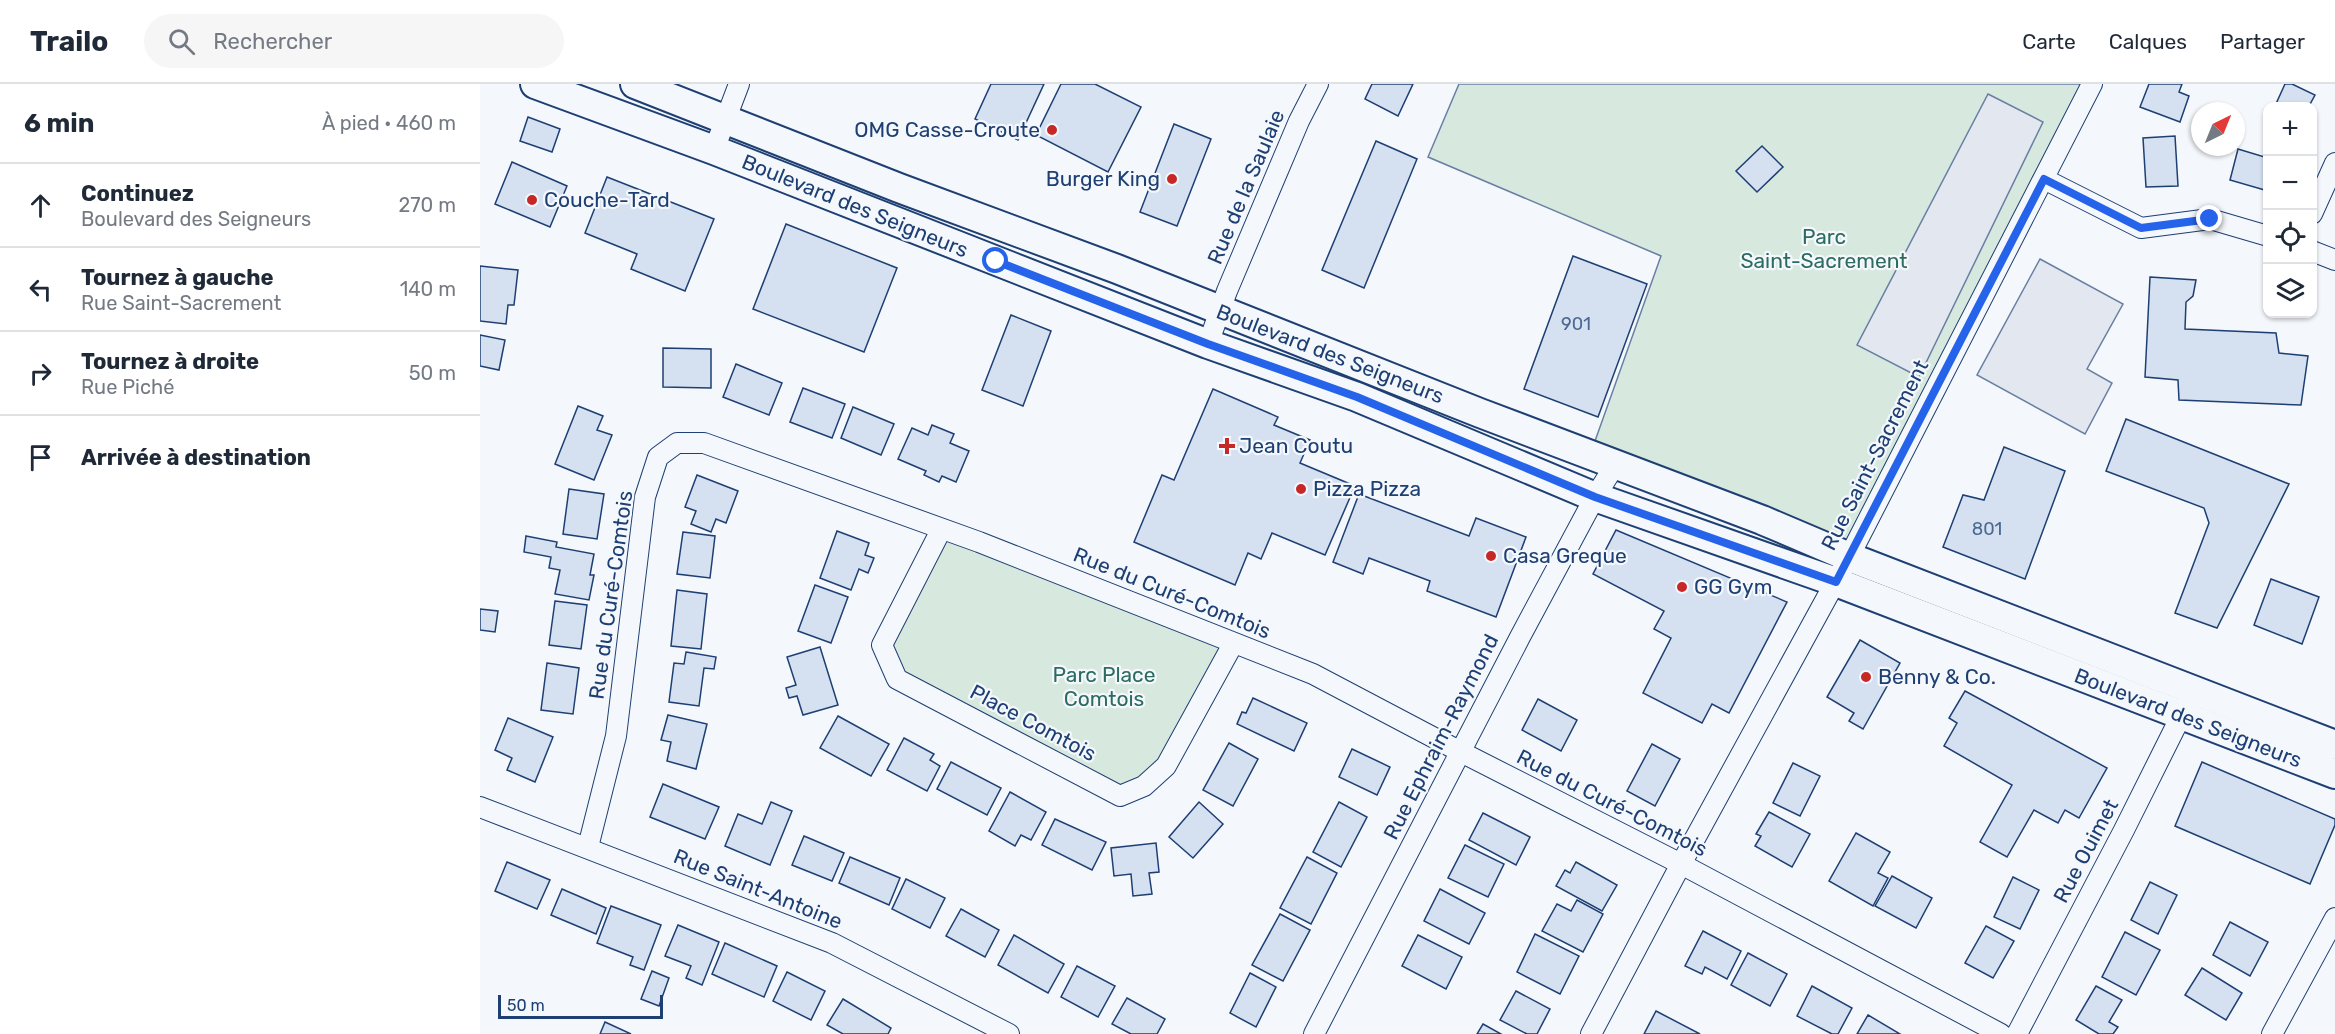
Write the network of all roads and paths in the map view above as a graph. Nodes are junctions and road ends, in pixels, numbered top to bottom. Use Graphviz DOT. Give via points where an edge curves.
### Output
graph roads {
  1 [pos="535,84"];
  2 [pos="635,84"];
  3 [pos="740,84"];
  4 [pos="1318,84"];
  5 [pos="2092,84"];
  6 [pos="725,119"];
  7 [pos="714,150"];
  8 [pos="2335,163"];
  9 [pos="2044,179"];
  10 [pos="2315,210"];
  11 [pos="2263,235"];
  12 [pos="2317,253"];
  13 [pos="2335,260"];
  14 [pos="1220,310"];
  15 [pos="1208,344"];
  16 [pos="1615,465"];
  17 [pos="1595,497"];
  18 [pos="940,530"];
  19 [pos="1849,557"];
  20 [pos="1836,582"];
  21 [pos="1992,611"];
  22 [pos="2052,635"];
  23 [pos="1981,638"];
  24 [pos="1233,644"];
  25 [pos="2041,661"];
  26 [pos="2194,689"];
  27 [pos="2182,716"];
  28 [pos="2335,745"];
  29 [pos="1461,752"];
  30 [pos="2335,774"];
  31 [pos="480,807"];
  32 [pos="588,847"];
  33 [pos="1681,864"];
  34 [pos="2335,918"];
  35 [pos="1009,1034"];
  36 [pos="1314,1034"];
  37 [pos="1591,1034"];
  38 [pos="2001,1034"];
  39 [pos="2017,1034"];
  40 [pos="2272,1034"];
  1 -- 7 [label="main road, Boulevard des Seigneurs"];
  2 -- 6 [label="main road, Boulevard des Seigneurs"];
  3 -- 6 [label="street"];
  4 -- 14 [label="street, Rue de la Saulaie"];
  5 -- 9 [label="street, Rue Saint-Sacrement"];
  6 -- 7 [label="street"];
  6 -- 14 [label="main road, Boulevard des Seigneurs"];
  7 -- 15 [label="main road, Boulevard des Seigneurs"];
  8 -- 10 [label="street"];
  9 -- 11 [label="street" via="2141,228 2210,219"];
  9 -- 19 [label="street, Rue Saint-Sacrement"];
  12 -- 13 [label="street"];
  14 -- 15 [label="street, Rue de la Saulaie"];
  14 -- 16 [label="main road, Boulevard des Seigneurs"];
  15 -- 17 [label="main road, Boulevard des Seigneurs" via="1357,397"];
  16 -- 17 [label="street, Rue Ephraim-Raymond"];
  16 -- 19 [label="main road, Boulevard des Seigneurs"];
  17 -- 20 [label="main road, Boulevard des Seigneurs"];
  17 -- 29 [label="street, Rue Ephraim-Raymond"];
  18 -- 24 [label="street, Rue du Curé-Comtois"];
  18 -- 24 [label="street, Place Comtois" via="882,645 897,679 1120,796 1144,786 1166,766"];
  18 -- 32 [label="street, Rue du Curé-Comtois" via="704,443 677,443 658,458 645,497 616,736"];
  19 -- 20 [label="street, Rue Saint-Sacrement"];
  19 -- 21 [label="main road, Boulevard des Seigneurs"];
  20 -- 23 [label="main road, Boulevard des Seigneurs"];
  20 -- 33 [label="street, Rue Saint-Sacrement"];
  21 -- 22 [label="main road, Boulevard des Seigneurs"];
  21 -- 23 [label="main road"];
  22 -- 25 [label="main road"];
  22 -- 26 [label="main road, Boulevard des Seigneurs"];
  23 -- 25 [label="main road, Boulevard des Seigneurs"];
  24 -- 29 [label="street, Rue du Curé-Comtois" via="1313,674"];
  25 -- 27 [label="main road, Boulevard des Seigneurs"];
  26 -- 27 [label="street, Rue Ouimet"];
  26 -- 28 [label="main road, Boulevard des Seigneurs"];
  27 -- 30 [label="main road, Boulevard des Seigneurs"];
  27 -- 39 [label="street, Rue Ouimet"];
  29 -- 33 [label="street, Rue du Curé-Comtois"];
  29 -- 36 [label="street, Rue Ephraim-Raymond"];
  31 -- 32 [label="street, Rue Saint-Antoine"];
  32 -- 35 [label="street, Rue Saint-Antoine" via="832,943"];
  33 -- 37 [label="street, Rue Saint-Sacrement"];
  33 -- 38 [label="street, Rue du Curé-Comtois"];
  34 -- 40 [label="street"];
}
